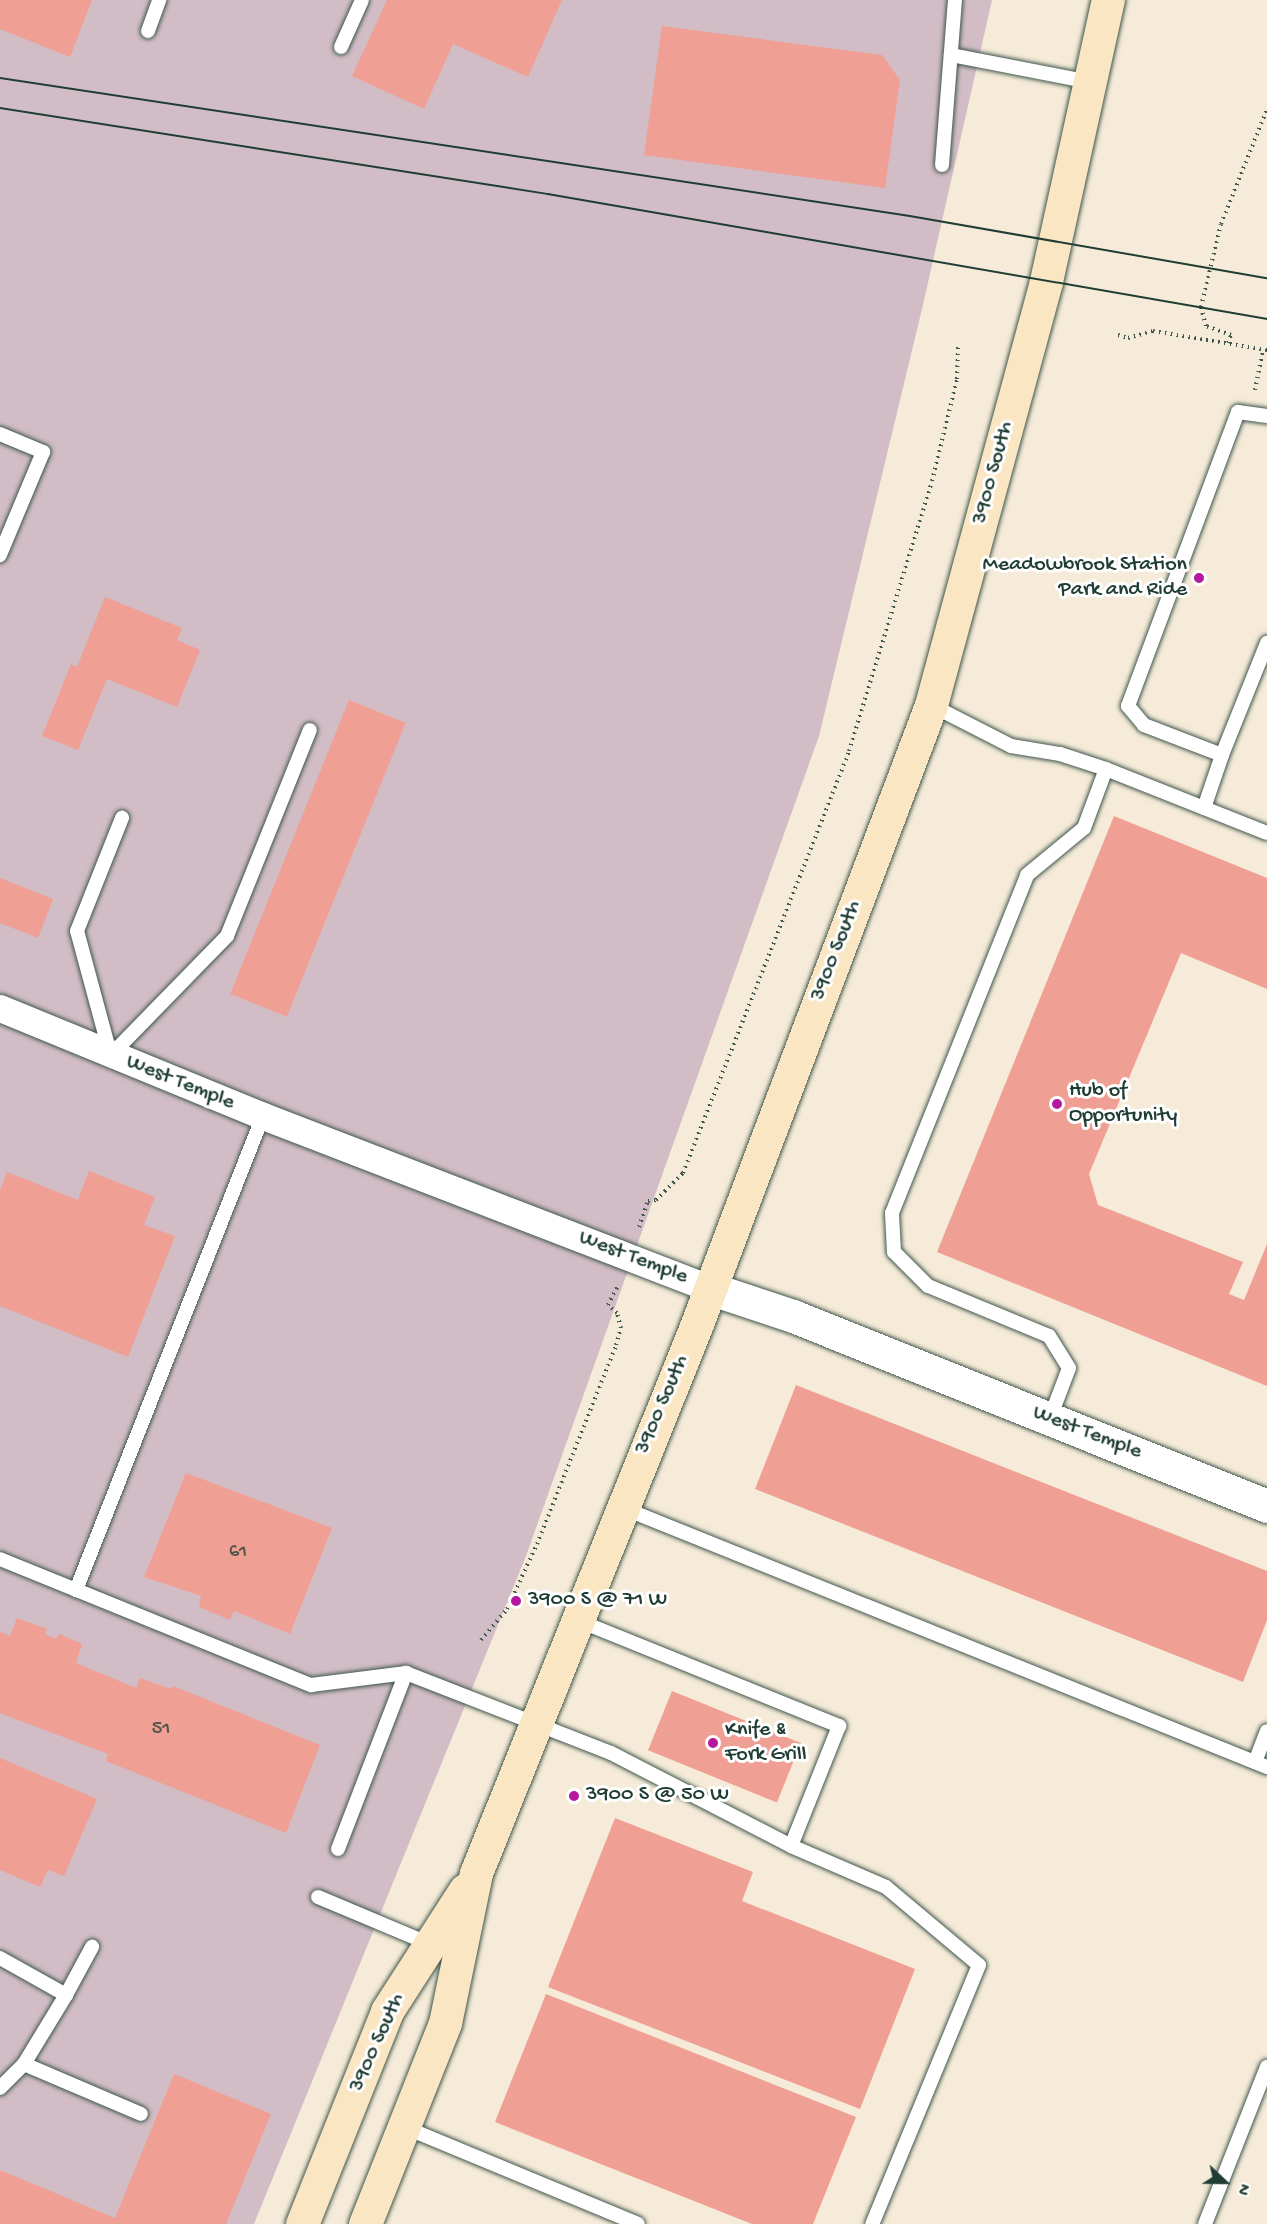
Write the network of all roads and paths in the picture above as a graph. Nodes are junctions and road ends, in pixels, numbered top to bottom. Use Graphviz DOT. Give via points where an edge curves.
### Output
graph roads {
  1 [pos="159,0"];
  2 [pos="362,0"];
  3 [pos="955,0"];
  4 [pos="1108,0"];
  5 [pos="147,31"];
  6 [pos="341,47"];
  7 [pos="951,54"];
  8 [pos="1090,82"];
  9 [pos="1267,109"];
  10 [pos="942,165"];
  11 [pos="1118,336"];
  12 [pos="1228,343"];
  13 [pos="958,345"];
  14 [pos="1265,350"];
  15 [pos="1251,414"];
  16 [pos="1267,417"];
  17 [pos="0,434"];
  18 [pos="0,555"];
  19 [pos="1267,643"];
  20 [pos="931,705"];
  21 [pos="310,730"];
  22 [pos="1222,755"];
  23 [pos="1106,769"];
  24 [pos="1204,808"];
  25 [pos="123,818"];
  26 [pos="1267,833"];
  27 [pos="0,1008"];
  28 [pos="111,1055"];
  29 [pos="263,1116"];
  30 [pos="646,1206"];
  31 [pos="710,1288"];
  32 [pos="612,1303"];
  33 [pos="1050,1418"];
  34 [pos="1267,1506"];
  35 [pos="621,1508"];
  36 [pos="0,1559"];
  37 [pos="76,1590"];
  38 [pos="577,1620"];
  39 [pos="481,1640"];
  40 [pos="406,1673"];
  41 [pos="536,1722"];
  42 [pos="1267,1731"];
  43 [pos="1261,1764"];
  44 [pos="791,1846"];
  45 [pos="338,1849"];
  46 [pos="476,1873"];
  47 [pos="318,1897"];
  48 [pos="430,1944"];
  49 [pos="92,1947"];
  50 [pos="0,1958"];
  51 [pos="66,1995"];
  52 [pos="24,2064"];
  53 [pos="1267,2067"];
  54 [pos="0,2088"];
  55 [pos="141,2114"];
  56 [pos="404,2127"];
  57 [pos="302,2224"];
  58 [pos="365,2224"];
  59 [pos="638,2224"];
  60 [pos="872,2224"];
  61 [pos="1205,2224"];
  1 -- 5 [label="lane"];
  2 -- 6 [label="lane"];
  3 -- 7 [label="lane"];
  4 -- 8 [label="main road, 3900 South"];
  7 -- 8 [label="lane"];
  7 -- 10 [label="lane"];
  8 -- 20 [label="main road, 3900 South" via="1046,280"];
  9 -- 12 [label="path" via="1221,224 1201,308 1206,326 1232,335"];
  11 -- 12 [label="path" via="1128,338 1152,331"];
  12 -- 14 [label="path"];
  13 -- 30 [label="path" via="957,379 932,481 849,752 683,1173"];
  14 -- 15 [label="path"];
  15 -- 16 [label="lane"];
  15 -- 22 [label="lane" via="1238,412 1128,706 1144,725"];
  17 -- 18 [label="lane" via="43,452"];
  19 -- 22 [label="lane"];
  20 -- 23 [label="lane" via="1011,746 1060,754"];
  20 -- 31 [label="main road, 3900 South"];
  21 -- 28 [label="lane" via="227,936"];
  22 -- 24 [label="lane"];
  23 -- 24 [label="lane"];
  23 -- 33 [label="lane" via="1084,828 1027,875 892,1213 894,1252 928,1286 1049,1336 1069,1368"];
  24 -- 26 [label="lane"];
  25 -- 28 [label="lane" via="76,932"];
  27 -- 28 [label="street, West Temple"];
  28 -- 29 [label="street, West Temple"];
  29 -- 31 [label="street, West Temple"];
  29 -- 37 [label="lane"];
  31 -- 33 [label="street, West Temple" via="793,1316"];
  31 -- 35 [label="main road, 3900 South"];
  32 -- 39 [label="path" via="608,1305 617,1313 621,1328 616,1345 537,1544 507,1609"];
  33 -- 34 [label="street, West Temple"];
  35 -- 38 [label="main road, 3900 South"];
  35 -- 43 [label="lane"];
  36 -- 37 [label="lane"];
  37 -- 40 [label="lane" via="311,1685"];
  38 -- 41 [label="main road, 3900 South"];
  38 -- 44 [label="lane" via="839,1726"];
  40 -- 41 [label="lane"];
  40 -- 45 [label="lane"];
  41 -- 44 [label="lane" via="611,1753"];
  41 -- 46 [label="main road, 3900 South"];
  42 -- 43 [label="lane"];
  44 -- 60 [label="lane" via="886,1887 979,1965"];
  46 -- 48 [label="main road, 3900 South"];
  46 -- 56 [label="main road, 3900 South" via="445,2023"];
  47 -- 48 [label="lane"];
  48 -- 57 [label="main road, 3900 South" via="387,2011"];
  49 -- 51 [label="lane"];
  50 -- 51 [label="lane"];
  51 -- 52 [label="lane"];
  52 -- 54 [label="lane"];
  52 -- 55 [label="lane"];
  53 -- 61 [label="lane"];
  56 -- 58 [label="main road, 3900 South"];
  56 -- 59 [label="lane"];
}
